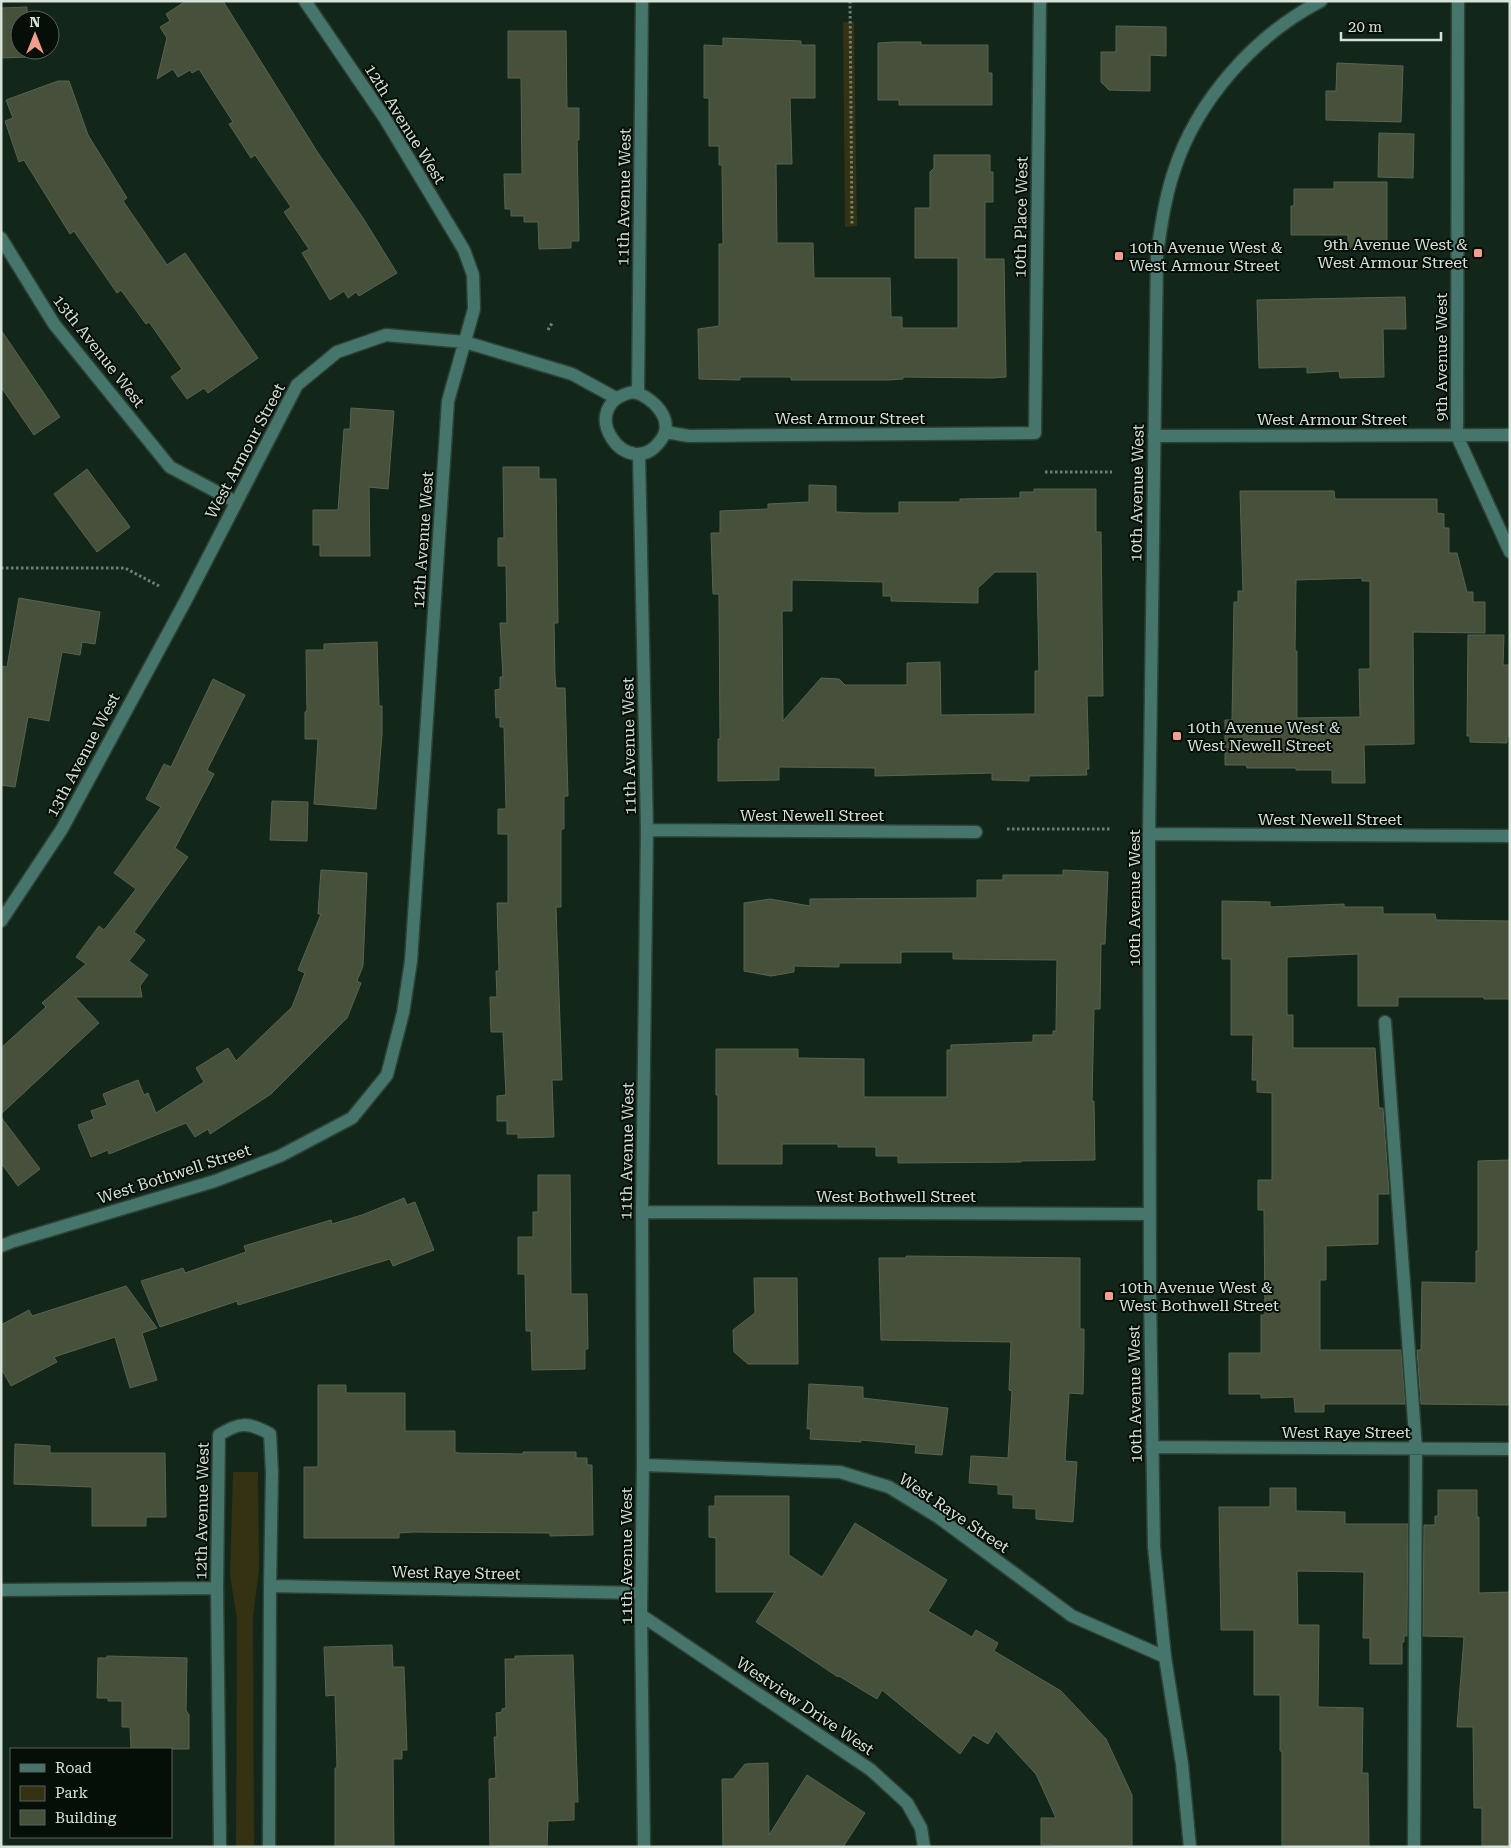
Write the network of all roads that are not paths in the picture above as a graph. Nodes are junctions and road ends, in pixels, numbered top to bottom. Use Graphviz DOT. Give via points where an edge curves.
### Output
graph roads {
  1 [pos="305,1"];
  2 [pos="642,1"];
  3 [pos="1040,1"];
  4 [pos="1458,1"];
  5 [pos="1315,3"];
  6 [pos="1,238"];
  7 [pos="465,342"];
  8 [pos="638,393"];
  9 [pos="616,398"];
  10 [pos="665,432"];
  11 [pos="1035,433"];
  12 [pos="1510,435"];
  13 [pos="1154,436"];
  14 [pos="1457,436"];
  15 [pos="639,455"];
  16 [pos="236,502"];
  17 [pos="1510,552"];
  18 [pos="186,600"];
  19 [pos="647,830"];
  20 [pos="976,832"];
  21 [pos="1150,834"];
  22 [pos="1510,836"];
  23 [pos="1,921"];
  24 [pos="1385,1022"];
  25 [pos="352,1118"];
  26 [pos="642,1212"];
  27 [pos="1150,1214"];
  28 [pos="1,1246"];
  29 [pos="1152,1447"];
  30 [pos="1416,1449"];
  31 [pos="1510,1449"];
  32 [pos="643,1465"];
  33 [pos="270,1586"];
  34 [pos="217,1588"];
  35 [pos="1,1590"];
  36 [pos="641,1593"];
  37 [pos="641,1615"];
  38 [pos="1165,1657"];
  39 [pos="220,1847"];
  40 [pos="269,1847"];
  41 [pos="644,1847"];
  42 [pos="924,1847"];
  43 [pos="1190,1847"];
  44 [pos="1414,1847"];
  1 -- 7 [label="street, 12th Avenue West" via="384,117 464,250 473,275 474,309"];
  2 -- 8 [label="street, 11th Avenue West"];
  3 -- 11 [label="street, 10th Place West"];
  4 -- 14 [label="street, 9th Avenue West"];
  5 -- 13 [label="street, 10th Avenue West" via="1274,32 1214,94 1192,130 1175,170 1163,211 1157,254"];
  6 -- 16 [label="street, 13th Avenue West" via="54,324 170,467"];
  7 -- 9 [label="street, West Armour Street" via="572,374"];
  7 -- 16 [label="street, West Armour Street" via="386,335 336,352 298,386"];
  7 -- 25 [label="street, 12th Avenue West" via="448,401 411,960 403,1013 386,1075"];
  8 -- 9 [label="street" via="622,394"];
  8 -- 10 [label="street" via="653,400 664,420"];
  9 -- 15 [label="street" via="607,407 606,427 620,447"];
  10 -- 11 [label="street, West Armour Street" via="690,436"];
  10 -- 15 [label="street" via="658,446"];
  12 -- 14 [label="street, West Armour Street"];
  13 -- 14 [label="street, West Armour Street"];
  13 -- 21 [label="street, 10th Avenue West"];
  14 -- 17 [label="street, 9th Avenue West"];
  15 -- 19 [label="street, 11th Avenue West"];
  16 -- 18 [label="street, West Armour Street"];
  18 -- 23 [label="street, 13th Avenue West" via="62,829"];
  19 -- 20 [label="street, West Newell Street"];
  19 -- 26 [label="street, 11th Avenue West"];
  21 -- 22 [label="street, West Newell Street"];
  21 -- 27 [label="street, 10th Avenue West"];
  24 -- 30 [label="street"];
  25 -- 28 [label="street, West Bothwell Street" via="280,1156 215,1181"];
  26 -- 27 [label="street, West Bothwell Street"];
  26 -- 32 [label="street, 11th Avenue West"];
  27 -- 29 [label="street, 10th Avenue West"];
  29 -- 30 [label="street, West Raye Street"];
  29 -- 38 [label="street, 10th Avenue West" via="1154,1547"];
  30 -- 31 [label="street, West Raye Street"];
  30 -- 44 [label="street"];
  32 -- 36 [label="street, 11th Avenue West"];
  32 -- 38 [label="street, West Raye Street" via="840,1472 889,1487 938,1517 1072,1616"];
  33 -- 34 [label="street, 12th Avenue West" via="270,1434 244,1424 219,1436"];
  33 -- 36 [label="street, West Raye Street"];
  33 -- 40 [label="street, 12th Avenue West"];
  34 -- 35 [label="street"];
  34 -- 39 [label="street, 12th Avenue West"];
  36 -- 37 [label="street, 11th Avenue West"];
  37 -- 41 [label="street, 11th Avenue West"];
  37 -- 42 [label="street, Westview Drive West" via="871,1770 907,1802 921,1828"];
  38 -- 43 [label="street, 10th Avenue West" via="1182,1764"];
}
